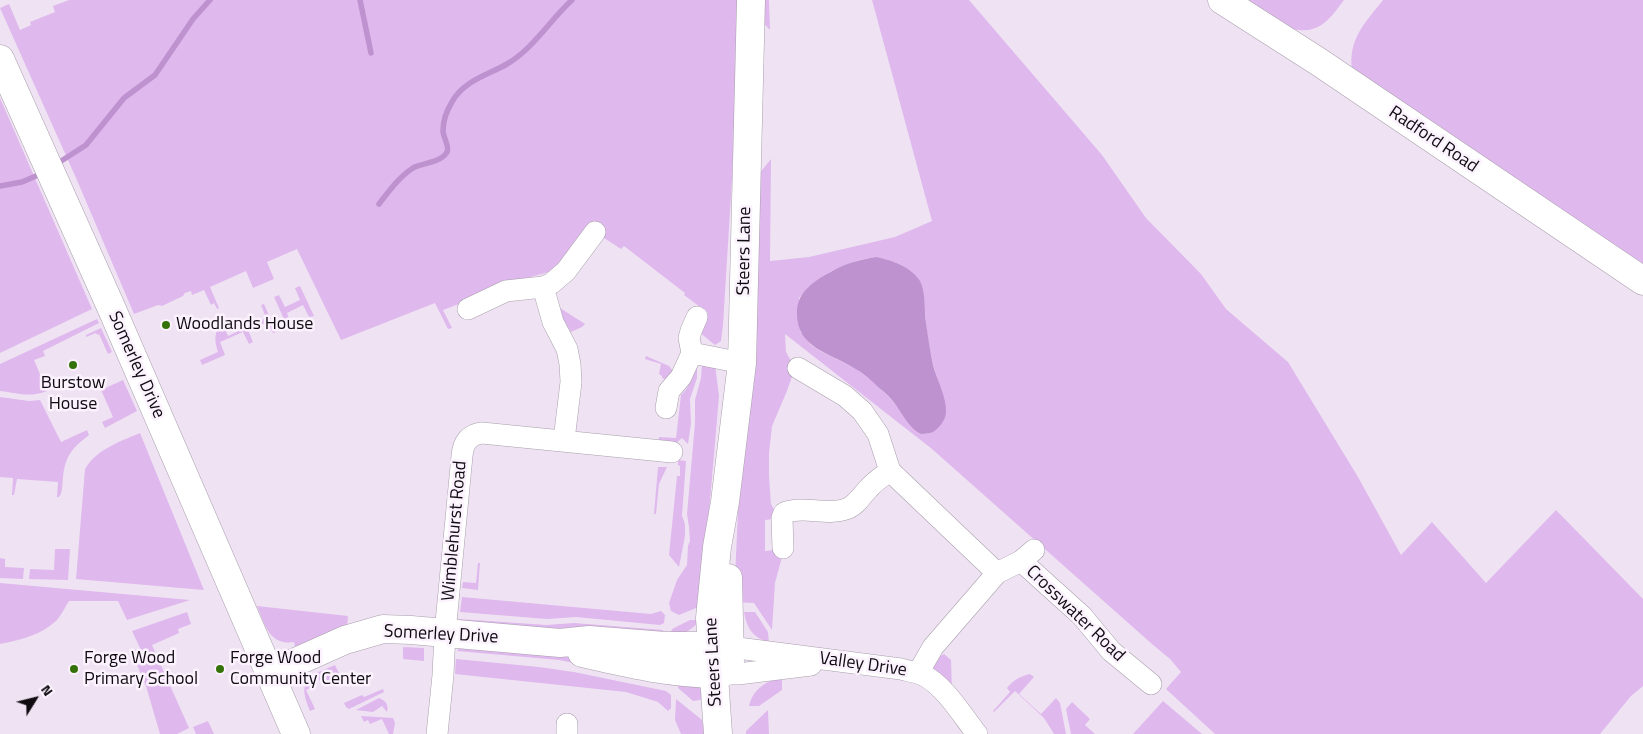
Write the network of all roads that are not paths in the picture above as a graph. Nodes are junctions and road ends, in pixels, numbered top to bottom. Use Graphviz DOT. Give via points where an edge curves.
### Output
graph roads {
  1 [pos="751,0"];
  2 [pos="1222,0"];
  3 [pos="0,59"];
  4 [pos="595,232"];
  5 [pos="1643,281"];
  6 [pos="543,287"];
  7 [pos="468,309"];
  8 [pos="697,317"];
  9 [pos="692,353"];
  10 [pos="742,363"];
  11 [pos="798,368"];
  12 [pos="666,408"];
  13 [pos="564,440"];
  14 [pos="672,452"];
  15 [pos="890,471"];
  16 [pos="783,548"];
  17 [pos="997,573"];
  18 [pos="445,633"];
  19 [pos="560,643"];
  20 [pos="721,646"];
  21 [pos="838,661"];
  22 [pos="270,673"];
  23 [pos="918,673"];
  24 [pos="722,674"];
  25 [pos="1150,684"];
  26 [pos="296,734"];
  27 [pos="437,734"];
  28 [pos="718,734"];
  29 [pos="734,734"];
  30 [pos="977,734"];
  1 -- 10 [label="street, Steers Lane"];
  2 -- 5 [label="street, Radford Road"];
  3 -- 22 [label="street, Somerley Drive"];
  4 -- 6 [label="street" via="566,271"];
  6 -- 7 [label="street" via="506,291"];
  6 -- 13 [label="street" via="570,364"];
  8 -- 9 [label="street" via="690,338"];
  9 -- 10 [label="street"];
  9 -- 12 [label="street" via="681,377 669,390"];
  10 -- 20 [label="street, Steers Lane" via="725,502 729,606"];
  11 -- 15 [label="street, Crosswater Road" via="845,396 866,416 878,434"];
  13 -- 14 [label="street, Wimblehurst Road"];
  13 -- 18 [label="street, Wimblehurst Road" via="482,432 470,437 464,445"];
  15 -- 16 [label="street" via="848,509 784,513"];
  15 -- 17 [label="street, Crosswater Road"];
  17 -- 23 [label="street, Crosswater Road" via="933,647"];
  17 -- 25 [label="street, Crosswater Road" via="1028,556 1111,651"];
  18 -- 19 [label="street, Somerley Drive"];
  18 -- 22 [label="street, Somerley Drive" via="399,629 367,633"];
  18 -- 27 [label="street, Wimblehurst Road"];
  19 -- 20 [label="street, Somerley Drive" via="589,640 665,646"];
  19 -- 24 [label="street, Somerley Drive" via="581,652 634,665 692,674"];
  20 -- 21 [label="street, Valley Drive"];
  20 -- 24 [label="street, Steers Lane"];
  21 -- 23 [label="street, Valley Drive"];
  21 -- 24 [label="street"];
  22 -- 26 [label="street, Somerley Drive"];
  23 -- 30 [label="street, Valley Drive" via="939,687"];
  24 -- 28 [label="street, Steers Lane"];
  24 -- 29 [label="street, Steers Lane"];
}
